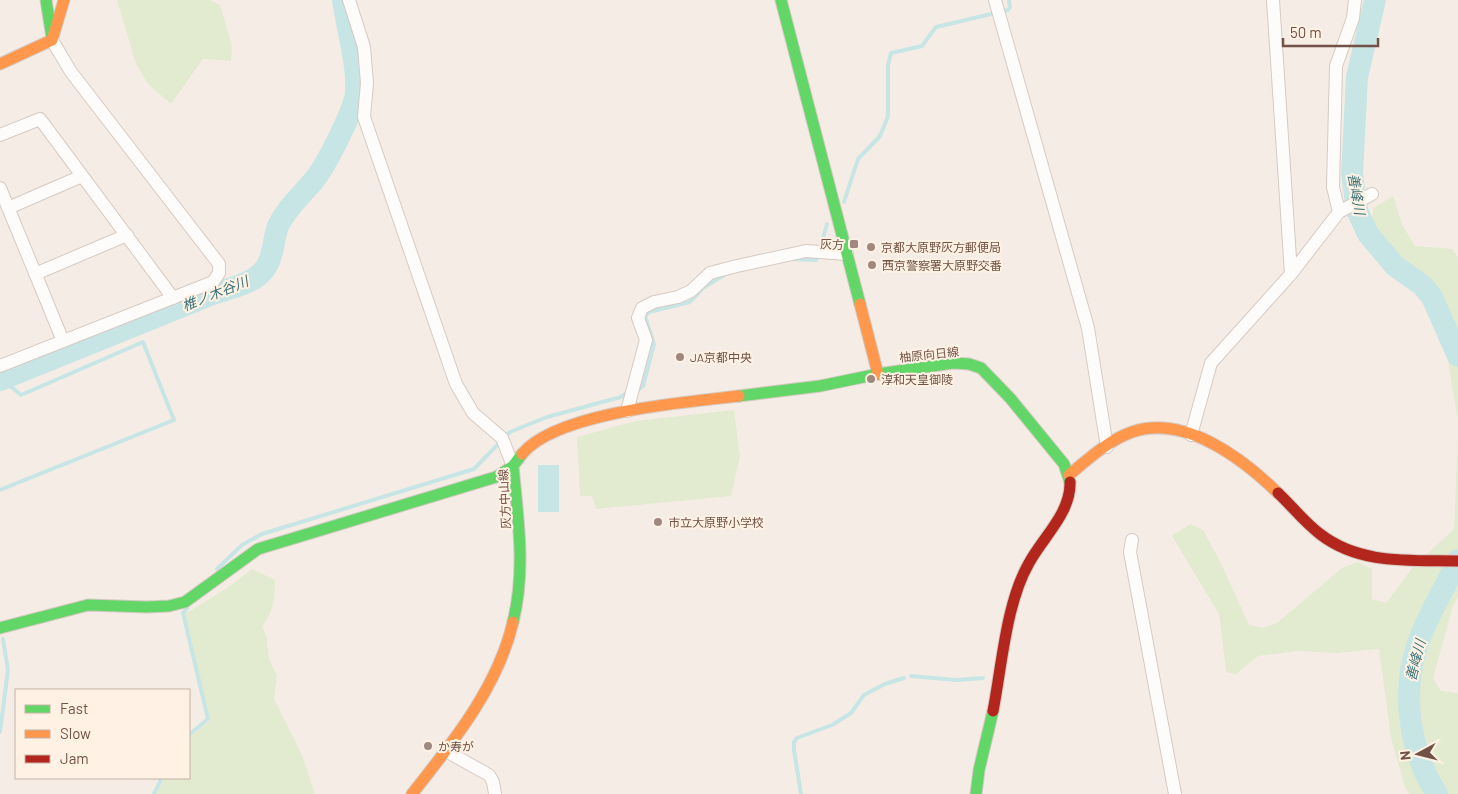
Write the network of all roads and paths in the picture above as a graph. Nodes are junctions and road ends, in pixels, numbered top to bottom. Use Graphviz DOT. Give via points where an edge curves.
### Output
graph roads {
  1 [pos="46,0"];
  2 [pos="64,0"];
  3 [pos="349,0"];
  4 [pos="781,0"];
  5 [pos="1273,0"];
  6 [pos="1356,0"];
  7 [pos="996,8"];
  8 [pos="52,40"];
  9 [pos="0,64"];
  10 [pos="0,135"];
  11 [pos="82,176"];
  12 [pos="0,188"];
  13 [pos="1372,194"];
  14 [pos="8,208"];
  15 [pos="1343,210"];
  16 [pos="127,235"];
  17 [pos="847,254"];
  18 [pos="35,274"];
  19 [pos="1291,274"];
  20 [pos="173,298"];
  21 [pos="63,341"];
  22 [pos="0,366"];
  23 [pos="878,374"];
  24 [pos="628,411"];
  25 [pos="1191,435"];
  26 [pos="1107,447"];
  27 [pos="513,466"];
  28 [pos="1069,475"];
  29 [pos="1132,540"];
  30 [pos="1458,561"];
  31 [pos="0,628"];
  32 [pos="446,751"];
  33 [pos="412,794"];
  34 [pos="494,794"];
  35 [pos="976,794"];
  36 [pos="1175,794"];
  1 -- 8 [label="main road"];
  2 -- 8 [label="main road"];
  3 -- 27 [label="street" via="364,47 367,83 364,117 453,376 473,413 502,438"];
  4 -- 17 [label="main road"];
  5 -- 19 [label="street"];
  6 -- 15 [label="street" via="1336,66 1333,187"];
  7 -- 26 [label="street" via="1088,328"];
  8 -- 9 [label="main road"];
  8 -- 20 [label="street" via="71,72 219,264 219,273 213,282"];
  10 -- 11 [label="street" via="40,119"];
  11 -- 14 [label="street"];
  11 -- 16 [label="street"];
  12 -- 14 [label="street"];
  13 -- 15 [label="street"];
  14 -- 18 [label="street"];
  15 -- 19 [label="street"];
  16 -- 18 [label="street"];
  16 -- 20 [label="street"];
  17 -- 23 [label="main road"];
  17 -- 24 [label="street" via="806,251 710,273 691,291 642,308 638,318 646,340"];
  18 -- 21 [label="street"];
  19 -- 25 [label="street" via="1211,363"];
  20 -- 21 [label="street"];
  21 -- 22 [label="street"];
  23 -- 24 [label="main road, 灰方中山線" via="829,384"];
  23 -- 28 [label="main road, 柚原向日線" via="954,363 981,368 1064,464"];
  24 -- 27 [label="main road, 灰方中山線" via="549,434 530,446"];
  25 -- 26 [label="main road" via="1162,428 1133,431"];
  25 -- 30 [label="main road" via="1245,464 1318,532 1338,546 1380,559"];
  26 -- 28 [label="main road"];
  27 -- 31 [label="main road" via="490,479 258,549 184,602 154,607 88,606"];
  27 -- 32 [label="main road, 灰方中山線" via="521,570 512,630 494,677"];
  28 -- 35 [label="main road" via="1069,495 1061,514 1028,562 1016,589"];
  29 -- 36 [label="street" via="1130,552"];
  32 -- 33 [label="main road, 灰方中山線"];
  32 -- 34 [label="street" via="489,775"];
}
